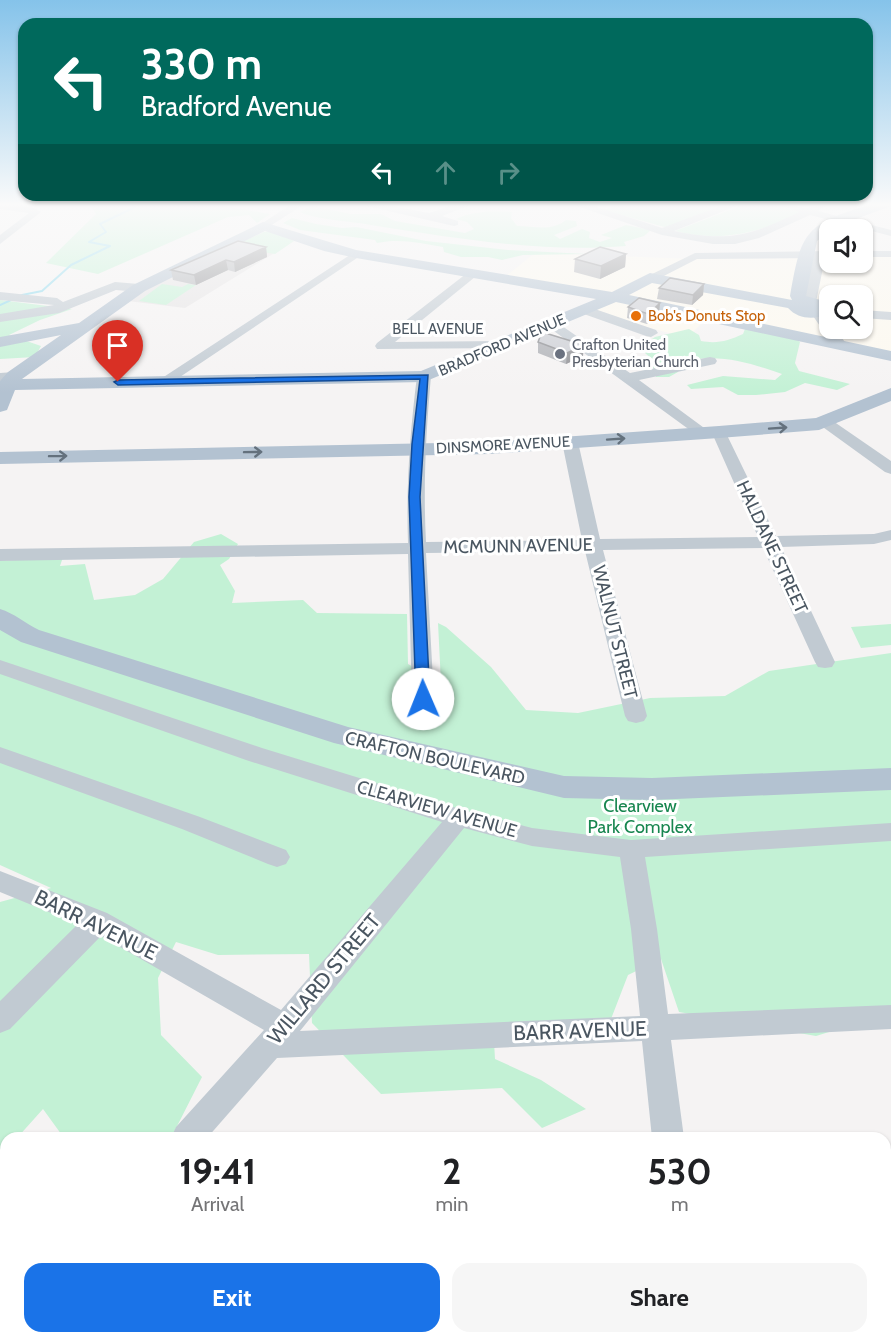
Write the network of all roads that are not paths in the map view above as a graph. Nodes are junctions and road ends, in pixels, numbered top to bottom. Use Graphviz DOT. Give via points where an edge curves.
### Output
graph roads {
  1 [pos="180,268"];
  2 [pos="335,268"];
  3 [pos="435,268"];
  4 [pos="670,268"];
  5 [pos="804,268"];
  6 [pos="819,272"];
  7 [pos="471,274"];
  8 [pos="650,278"];
  9 [pos="139,288"];
  10 [pos="0,296"];
  11 [pos="614,297"];
  12 [pos="103,307"];
  13 [pos="813,307"];
  14 [pos="585,310"];
  15 [pos="873,315"];
  16 [pos="891,316"];
  17 [pos="0,318"];
  18 [pos="552,323"];
  19 [pos="83,326"];
  20 [pos="651,333"];
  21 [pos="0,342"];
  22 [pos="501,345"];
  23 [pos="840,345"];
  24 [pos="891,356"];
  25 [pos="710,361"];
  26 [pos="424,376"];
  27 [pos="626,378"];
  28 [pos="7,379"];
  29 [pos="163,382"];
  30 [pos="891,394"];
  31 [pos="0,406"];
  32 [pos="825,422"];
  33 [pos="711,433"];
  34 [pos="570,442"];
  35 [pos="417,449"];
  36 [pos="0,458"];
  37 [pos="891,469"];
  38 [pos="891,535"];
  39 [pos="769,542"];
  40 [pos="592,544"];
  41 [pos="417,548"];
  42 [pos="0,555"];
  43 [pos="0,616"];
  44 [pos="825,662"];
  45 [pos="0,667"];
  46 [pos="423,699"];
  47 [pos="636,716"];
  48 [pos="0,755"];
  49 [pos="891,779"];
  50 [pos="459,818"];
  51 [pos="891,832"];
  52 [pos="630,849"];
  53 [pos="277,857"];
  54 [pos="0,881"];
  55 [pos="98,921"];
  56 [pos="891,1017"];
  57 [pos="0,1020"];
  58 [pos="654,1028"];
  59 [pos="277,1036"];
  60 [pos="192,1132"];
  61 [pos="667,1132"];
  1 -- 9 [label="main road"];
  2 -- 29 [label="street"];
  3 -- 7 [label="main road"];
  4 -- 8 [label="street, BRADFORD AVENUE"];
  5 -- 13 [label="main road" via="798,296"];
  6 -- 13 [label="street"];
  7 -- 11 [label="main road"];
  7 -- 22 [label="street, BELL AVENUE" via="382,346"];
  8 -- 11 [label="main road, BRADFORD AVENUE"];
  8 -- 13 [label="main road"];
  9 -- 12 [label="main road"];
  9 -- 17 [label="street" via="115,286 54,309"];
  10 -- 12 [label="street"];
  11 -- 14 [label="main road, BRADFORD AVENUE"];
  11 -- 23 [label="main road"];
  12 -- 19 [label="main road"];
  13 -- 23 [label="street"];
  14 -- 18 [label="main road, BRADFORD AVENUE"];
  14 -- 20 [label="street"];
  15 -- 16 [label="street"];
  18 -- 22 [label="main road, BRADFORD AVENUE"];
  18 -- 27 [label="street"];
  19 -- 21 [label="main road"];
  19 -- 28 [label="main road"];
  22 -- 26 [label="main road, BRADFORD AVENUE"];
  23 -- 24 [label="main road"];
  25 -- 27 [label="street"];
  26 -- 29 [label="main road, BRADFORD AVENUE"];
  26 -- 35 [label="street"];
  27 -- 33 [label="street"];
  28 -- 29 [label="main road, BRADFORD AVENUE"];
  28 -- 31 [label="main road"];
  30 -- 32 [label="main road, DINSMORE AVENUE"];
  33 -- 32 [label="main road, DINSMORE AVENUE, one-way"];
  32 -- 37 [label="street"];
  34 -- 33 [label="main road, DINSMORE AVENUE, one-way"];
  33 -- 39 [label="street, HALDANE STREET"];
  34 -- 35 [label="main road, DINSMORE AVENUE"];
  34 -- 40 [label="street, WALNUT STREET"];
  36 -- 35 [label="main road, DINSMORE AVENUE, one-way"];
  35 -- 41 [label="street"];
  38 -- 39 [label="street, MCMUNN AVENUE" via="874,539"];
  39 -- 40 [label="street, MCMUNN AVENUE"];
  39 -- 44 [label="street, HALDANE STREET"];
  40 -- 41 [label="street, MCMUNN AVENUE"];
  40 -- 47 [label="street, WALNUT STREET"];
  41 -- 42 [label="street, MCMUNN AVENUE"];
  41 -- 46 [label="street"];
  43 -- 49 [label="main road, CRAFTON BOULEVARD" via="30,636 344,736 564,787 652,789"];
  45 -- 50 [label="street, CLEARVIEW AVENUE" via="254,754"];
  48 -- 53 [label="street"];
  50 -- 52 [label="street, CLEARVIEW AVENUE" via="532,837"];
  50 -- 59 [label="street, WILLARD STREET"];
  51 -- 52 [label="street, CLEARVIEW AVENUE"];
  52 -- 58 [label="street" via="644,929"];
  54 -- 55 [label="street, BARR AVENUE"];
  55 -- 57 [label="street"];
  55 -- 59 [label="street, BARR AVENUE"];
  56 -- 58 [label="street, BARR AVENUE"];
  58 -- 59 [label="street, BARR AVENUE"];
  58 -- 61 [label="street"];
  59 -- 60 [label="street, WILLARD STREET"];
}
